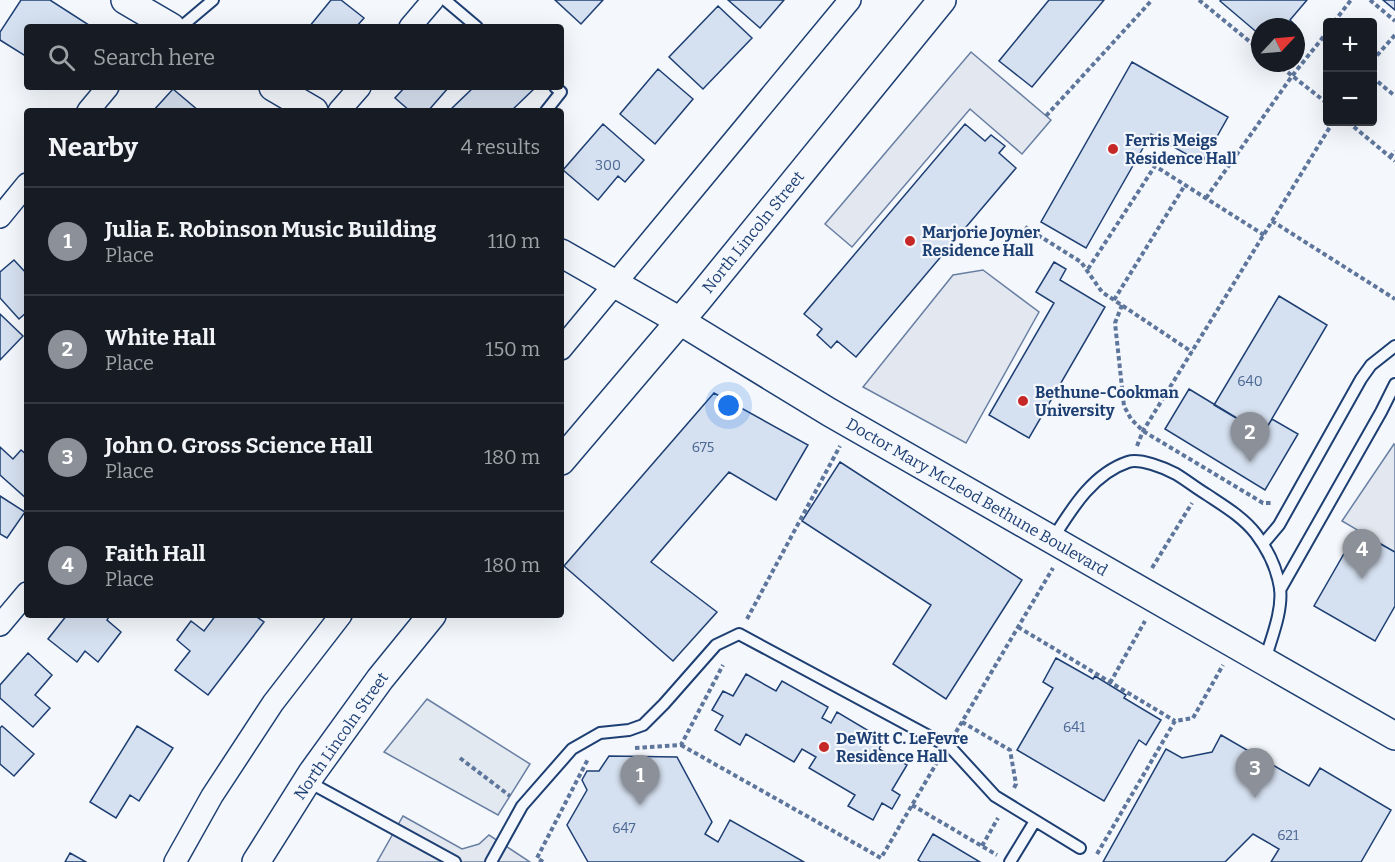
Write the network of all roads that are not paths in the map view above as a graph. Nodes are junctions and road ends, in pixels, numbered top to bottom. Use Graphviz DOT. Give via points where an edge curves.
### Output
graph roads {
  1 [pos="125,0"];
  2 [pos="213,0"];
  3 [pos="433,0"];
  4 [pos="445,0"];
  5 [pos="850,0"];
  6 [pos="942,0"];
  7 [pos="165,24"];
  8 [pos="171,24"];
  9 [pos="413,24"];
  10 [pos="473,24"];
  11 [pos="106,90"];
  12 [pos="357,90"];
  13 [pos="559,90"];
  14 [pos="90,108"];
  15 [pos="342,108"];
  16 [pos="548,108"];
  17 [pos="24,188"];
  18 [pos="0,217"];
  19 [pos="564,255"];
  20 [pos="615,284"];
  21 [pos="680,321"];
  22 [pos="564,345"];
  23 [pos="1395,346"];
  24 [pos="1395,384"];
  25 [pos="564,457"];
  26 [pos="1059,544"];
  27 [pos="1263,544"];
  28 [pos="1280,590"];
  29 [pos="24,596"];
  30 [pos="339,618"];
  31 [pos="430,618"];
  32 [pos="0,625"];
  33 [pos="1264,661"];
  34 [pos="1395,736"];
  35 [pos="307,781"];
  36 [pos="1035,820"];
  37 [pos="1080,848"];
  38 [pos="1005,859"];
  39 [pos="175,862"];
  40 [pos="256,862"];
  41 [pos="455,862"];
  42 [pos="491,862"];
  1 -- 7 [label="street"];
  2 -- 8 [label="lane"];
  3 -- 9 [label="street"];
  4 -- 10 [label="lane"];
  5 -- 20 [label="street"];
  6 -- 21 [label="street, North Lincoln Street"];
  11 -- 14 [label="street"];
  12 -- 15 [label="street"];
  13 -- 16 [label="lane" via="561,92"];
  17 -- 18 [label="street"];
  19 -- 20 [label="street, Doctor Mary McLeod Bethune Boulevard"];
  20 -- 21 [label="street, Doctor Mary McLeod Bethune Boulevard"];
  20 -- 22 [label="street"];
  21 -- 25 [label="street, North Lincoln Street"];
  21 -- 26 [label="street, Doctor Mary McLeod Bethune Boulevard"];
  23 -- 27 [label="lane" via="1371,365 1279,525"];
  24 -- 28 [label="lane"];
  26 -- 27 [label="lane" via="1071,510 1090,488 1112,468 1131,461 1153,464 1175,474 1240,517"];
  26 -- 33 [label="street, Doctor Mary McLeod Bethune Boulevard"];
  27 -- 28 [label="lane"];
  28 -- 33 [label="lane" via="1278,616"];
  29 -- 32 [label="street"];
  30 -- 39 [label="street" via="273,703 212,796"];
  31 -- 35 [label="street, North Lincoln Street"];
  33 -- 34 [label="street, Doctor Mary McLeod Bethune Boulevard"];
  35 -- 40 [label="street, North Lincoln Street"];
  35 -- 41 [label="lane"];
  36 -- 37 [label="lane"];
  36 -- 38 [label="lane"];
  36 -- 42 [label="lane" via="996,796 947,746 739,634 716,645 643,725 600,733 572,749 522,806"];
}
